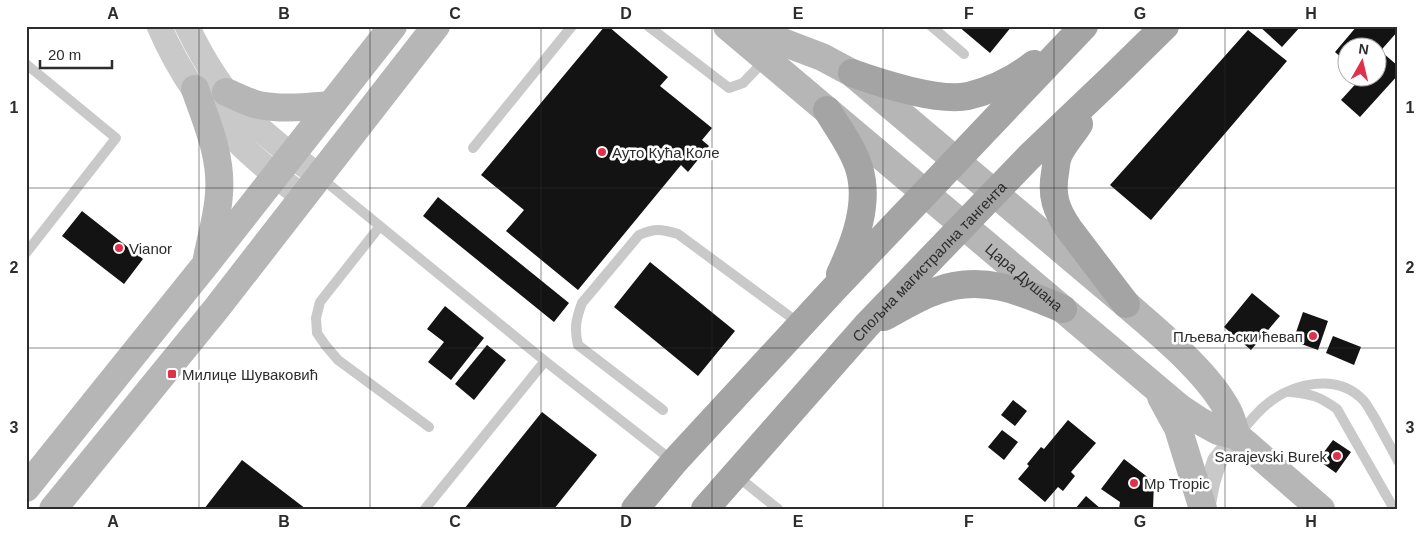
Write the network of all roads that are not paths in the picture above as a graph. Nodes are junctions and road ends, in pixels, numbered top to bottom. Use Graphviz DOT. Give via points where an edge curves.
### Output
graph roads {
  1 [pos="159,26"];
  2 [pos="188,26"];
  3 [pos="393,26"];
  4 [pos="572,26"];
  5 [pos="648,26"];
  6 [pos="727,26"];
  7 [pos="740,26"];
  8 [pos="931,26"];
  9 [pos="1165,26"];
  10 [pos="436,28"];
  11 [pos="1078,33"];
  12 [pos="964,54"];
  13 [pos="766,59"];
  14 [pos="26,64"];
  15 [pos="852,73"];
  16 [pos="1114,76"];
  17 [pos="195,89"];
  18 [pos="226,92"];
  19 [pos="330,105"];
  20 [pos="827,110"];
  21 [pos="473,148"];
  22 [pos="956,160"];
  23 [pos="284,165"];
  24 [pos="312,187"];
  25 [pos="994,192"];
  26 [pos="925,193"];
  27 [pos="962,225"];
  28 [pos="380,226"];
  29 [pos="26,253"];
  30 [pos="206,264"];
  31 [pos="833,290"];
  32 [pos="1126,304"];
  33 [pos="1063,309"];
  34 [pos="801,324"];
  35 [pos="867,325"];
  36 [pos="545,361"];
  37 [pos="1153,385"];
  38 [pos="1285,392"];
  39 [pos="663,410"];
  40 [pos="429,427"];
  41 [pos="1237,436"];
  42 [pos="1398,461"];
  43 [pos="674,462"];
  44 [pos="734,474"];
  45 [pos="26,488"];
  46 [pos="53,509"];
  47 [pos="425,509"];
  48 [pos="635,509"];
  49 [pos="705,509"];
  50 [pos="778,509"];
  51 [pos="1204,509"];
  52 [pos="1321,509"];
  53 [pos="1394,509"];
  1 -- 17 [label="street"];
  2 -- 18 [label="street"];
  3 -- 19 [label="main road"];
  4 -- 21 [label="lane"];
  5 -- 13 [label="lane" via="730,88 742,83"];
  6 -- 13 [label="main road, Цара Душана"];
  7 -- 15 [label="main road, Цара Душана" via="816,54"];
  8 -- 12 [label="lane"];
  9 -- 16 [label="main road, Спољна магистрална тангента"];
  10 -- 24 [label="main road"];
  11 -- 15 [label="main road" via="1016,77 967,96 936,95"];
  11 -- 22 [label="main road"];
  13 -- 20 [label="main road, Цара Душана"];
  14 -- 29 [label="lane" via="116,138"];
  15 -- 22 [label="main road, Цара Душана"];
  16 -- 25 [label="main road, Спољна магистрална тангента"];
  16 -- 32 [label="main road" via="1059,154 1053,184 1055,203 1061,216"];
  17 -- 23 [label="street" via="241,145"];
  17 -- 30 [label="main road" via="215,148 219,171 219,194"];
  18 -- 19 [label="main road" via="256,104 289,108"];
  18 -- 23 [label="street" via="258,127"];
  19 -- 23 [label="main road"];
  20 -- 26 [label="main road, Цара Душана"];
  20 -- 31 [label="main road" via="859,168 863,194 858,230"];
  22 -- 25 [label="main road, Цара Душана"];
  22 -- 26 [label="main road"];
  23 -- 24 [label="street"];
  23 -- 30 [label="main road"];
  24 -- 28 [label="lane"];
  24 -- 46 [label="main road"];
  25 -- 27 [label="main road, Спољна магистрална тангента"];
  25 -- 32 [label="main road, Цара Душана"];
  26 -- 27 [label="main road, Цара Душана"];
  26 -- 31 [label="main road"];
  27 -- 33 [label="main road, Цара Душана"];
  27 -- 35 [label="main road, Спољна магистрална тангента"];
  28 -- 36 [label="lane"];
  28 -- 40 [label="lane" via="320,302 317,333 338,360"];
  30 -- 45 [label="main road"];
  31 -- 34 [label="main road"];
  32 -- 41 [label="main road, Цара Душана" via="1206,381 1226,407"];
  33 -- 35 [label="main road" via="994,284 969,283 936,291"];
  33 -- 37 [label="main road, Цара Душана"];
  34 -- 39 [label="lane" via="678,234 651,230 639,235 582,303 575,332 578,345"];
  34 -- 43 [label="main road"];
  35 -- 44 [label="main road, Спољна магистрална тангента"];
  36 -- 43 [label="lane"];
  36 -- 47 [label="lane"];
  37 -- 41 [label="main road, Цара Душана" via="1198,420 1218,431"];
  37 -- 51 [label="main road" via="1178,428"];
  38 -- 41 [label="lane" via="1265,406"];
  38 -- 42 [label="lane" via="1312,383 1336,384 1354,392 1364,401"];
  38 -- 53 [label="lane" via="1310,394 1336,409"];
  41 -- 51 [label="street" via="1218,460"];
  41 -- 52 [label="main road, Цара Душана"];
  43 -- 48 [label="main road"];
  44 -- 49 [label="main road, Спољна магистрална тангента"];
  44 -- 50 [label="lane"];
}
